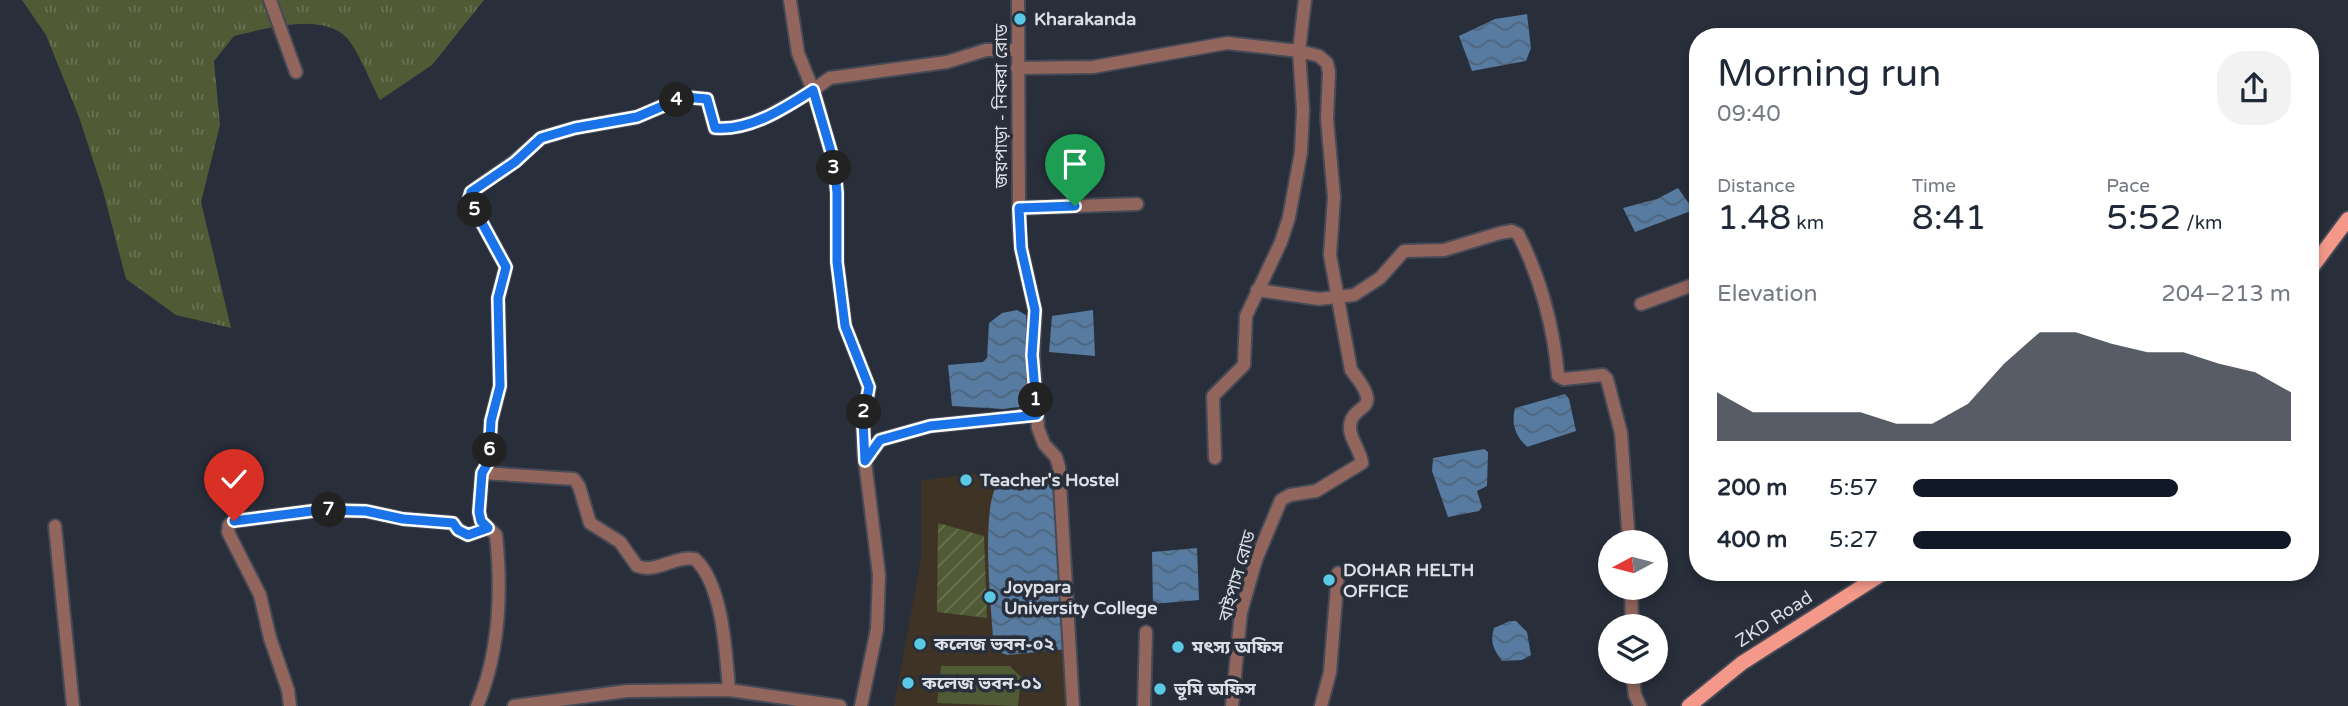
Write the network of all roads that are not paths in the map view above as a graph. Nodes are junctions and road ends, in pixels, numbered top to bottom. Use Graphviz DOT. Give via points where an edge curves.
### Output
graph roads {
  1 [pos="270,0"];
  2 [pos="790,0"];
  3 [pos="1018,0"];
  4 [pos="1305,0"];
  5 [pos="1017,50"];
  6 [pos="1299,51"];
  7 [pos="1017,68"];
  8 [pos="296,72"];
  9 [pos="813,90"];
  10 [pos="1137,204"];
  11 [pos="1019,208"];
  12 [pos="2348,219"];
  13 [pos="2319,258"];
  14 [pos="1689,286"];
  15 [pos="1257,290"];
  16 [pos="1337,298"];
  17 [pos="1641,304"];
  18 [pos="1037,415"];
  19 [pos="1215,458"];
  20 [pos="865,461"];
  21 [pos="482,473"];
  22 [pos="55,526"];
  23 [pos="488,528"];
  24 [pos="1628,530"];
  25 [pos="1338,573"];
  26 [pos="1871,581"];
  27 [pos="1146,632"];
  28 [pos="1634,684"];
  29 [pos="729,690"];
  30 [pos="73,706"];
  31 [pos="290,706"];
  32 [pos="477,706"];
  33 [pos="514,706"];
  34 [pos="840,706"];
  35 [pos="861,706"];
  36 [pos="1073,706"];
  37 [pos="1144,706"];
  38 [pos="1232,706"];
  39 [pos="1321,706"];
  40 [pos="1640,706"];
  41 [pos="1689,706"];
  1 -- 8 [label="street"];
  2 -- 9 [label="street" via="798,53"];
  3 -- 5 [label="street, জয়পাড়া - নিকরা রোড"];
  4 -- 6 [label="street"];
  5 -- 7 [label="street, জয়পাড়া - নিকরা রোড"];
  5 -- 9 [label="street" via="986,50 947,62 830,78"];
  6 -- 7 [label="street" via="1227,43 1093,66"];
  6 -- 15 [label="street" via="1304,124 1301,152 1285,230"];
  6 -- 16 [label="street" via="1319,56 1329,72 1326,119 1334,197 1330,255"];
  7 -- 11 [label="street, জয়পাড়া - নিকরা রোড"];
  9 -- 20 [label="street" via="834,162 837,262 845,326 869,387 863,421"];
  9 -- 21 [label="street" via="760,119 725,129 715,128 707,99 684,97 637,117 563,131 541,138 471,192 469,199 506,267 498,298 500,386 491,421 489,461"];
  10 -- 11 [label="street"];
  11 -- 18 [label="street, জয়পাড়া - নিকরা রোড" via="1021,248 1035,310 1032,355"];
  12 -- 13 [label="main road"];
  14 -- 17 [label="street"];
  15 -- 16 [label="street"];
  15 -- 19 [label="street" via="1246,316 1244,365 1218,389 1212,402"];
  16 -- 24 [label="street" via="1354,295 1380,278 1404,251 1444,250 1500,233 1518,234 1552,329 1558,376 1603,375 1607,379 1621,433"];
  16 -- 38 [label="street, বাইপাস রোড" via="1351,370 1368,400 1350,430 1362,463 1316,491 1280,500 1241,612"];
  18 -- 20 [label="street" via="930,426 880,440"];
  18 -- 36 [label="street, জয়পাড়া - নিকরা রোড" via="1040,436 1059,467"];
  20 -- 35 [label="street" via="879,575 877,629"];
  21 -- 23 [label="street" via="479,512"];
  21 -- 29 [label="street" via="574,479 590,523 620,542 637,566 651,568 684,557 695,559 709,578 726,647"];
  22 -- 30 [label="street"];
  23 -- 31 [label="street" via="468,535 453,523 354,510 310,511 229,525 260,595"];
  23 -- 32 [label="street" via="496,534 497,628 491,671"];
  25 -- 39 [label="street" via="1330,672"];
  26 -- 41 [label="main road, ZKD Road" via="1742,663"];
  27 -- 37 [label="street"];
  28 -- 40 [label="street"];
  29 -- 33 [label="street" via="627,691"];
  29 -- 34 [label="street"];
}
